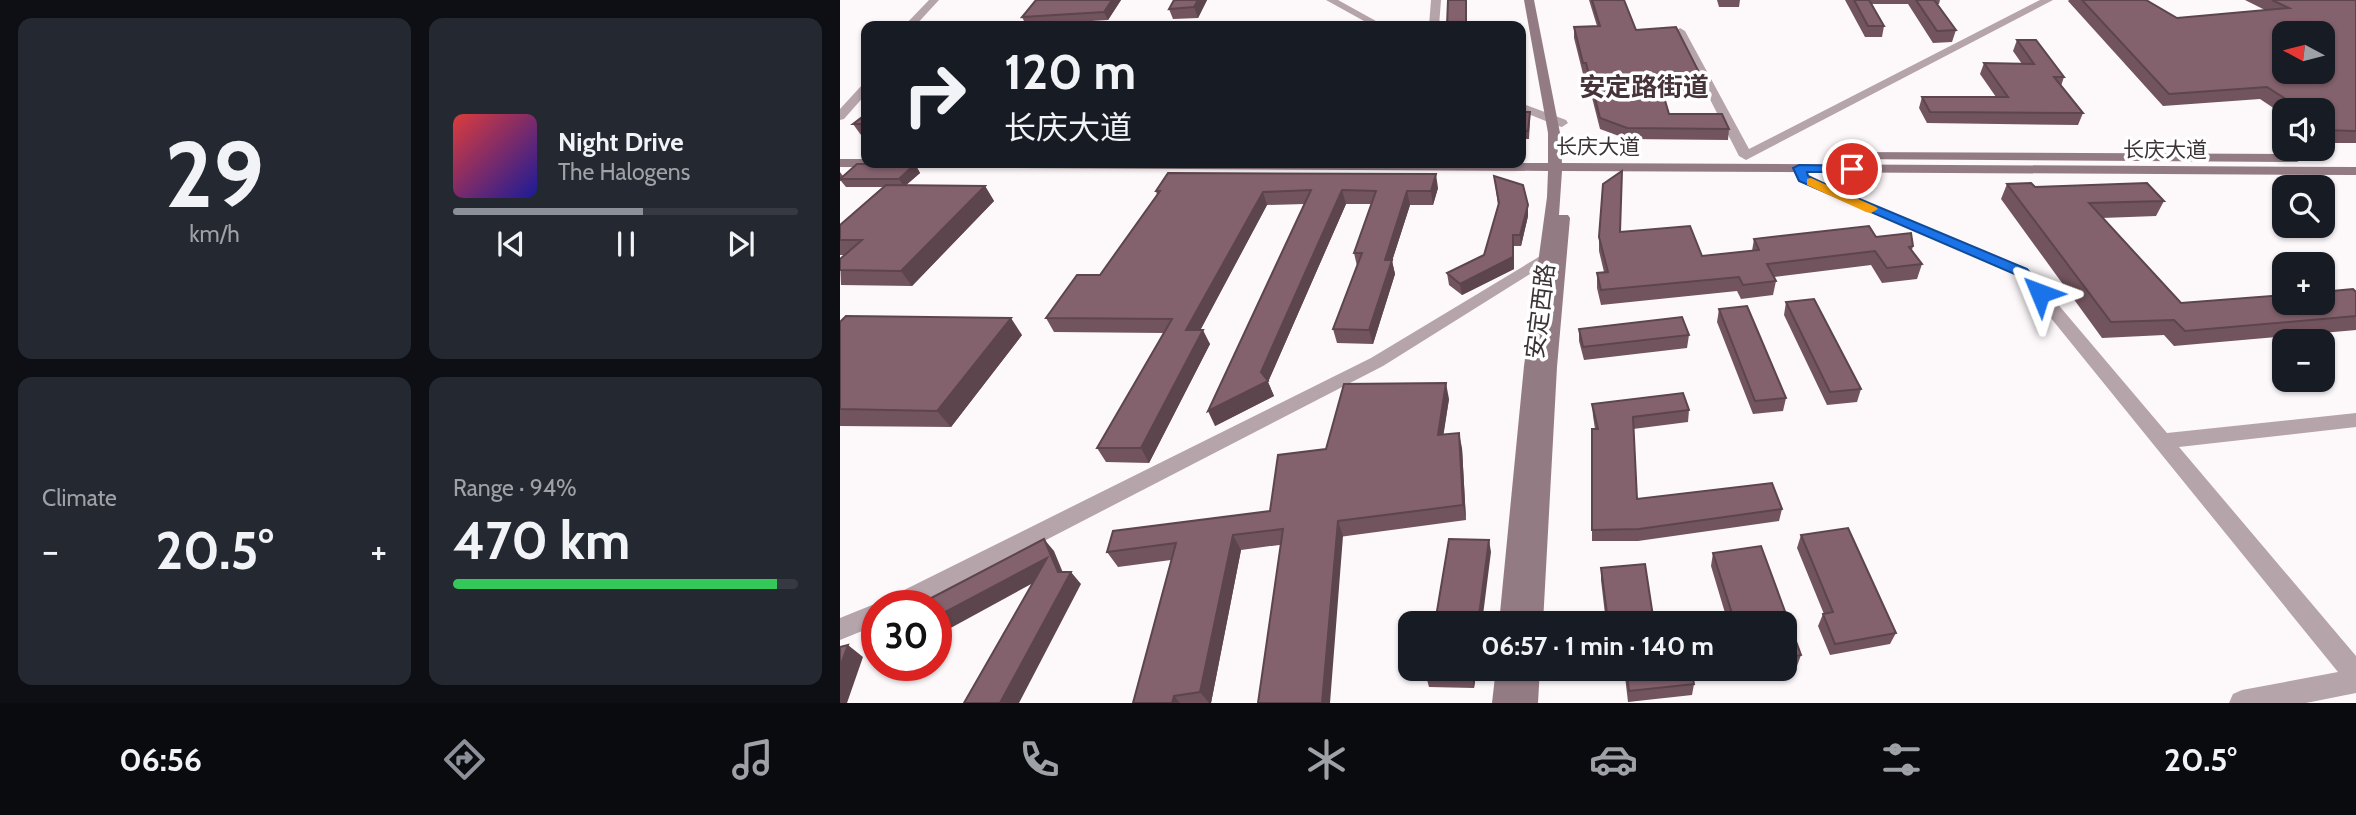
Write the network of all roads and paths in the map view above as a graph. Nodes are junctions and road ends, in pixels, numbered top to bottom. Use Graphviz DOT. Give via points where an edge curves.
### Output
graph roads {
  1 [pos="934,0"];
  2 [pos="1331,0"];
  3 [pos="1436,0"];
  4 [pos="1529,0"];
  5 [pos="1537,0"];
  6 [pos="2048,0"];
  7 [pos="914,21"];
  8 [pos="1371,21"];
  9 [pos="1434,21"];
  10 [pos="1680,31"];
  11 [pos="861,93"];
  12 [pos="1526,109"];
  13 [pos="840,116"];
  14 [pos="1557,121"];
  15 [pos="840,151"];
  16 [pos="861,151"];
  17 [pos="1526,156"];
  18 [pos="1746,156"];
  19 [pos="2356,159"];
  20 [pos="1526,161"];
  21 [pos="1560,161"];
  22 [pos="840,163"];
  23 [pos="861,163"];
  24 [pos="1799,168"];
  25 [pos="2356,171"];
  26 [pos="1553,253"];
  27 [pos="2356,420"];
  28 [pos="2162,441"];
  29 [pos="926,590"];
  30 [pos="1512,611"];
  31 [pos="1532,611"];
  32 [pos="861,620"];
  33 [pos="840,629"];
  34 [pos="2356,675"];
  35 [pos="1507,681"];
  36 [pos="1527,681"];
  37 [pos="2356,681"];
  38 [pos="1505,703"];
  39 [pos="1525,703"];
  40 [pos="2242,703"];
  1 -- 7 [label="street"];
  2 -- 8 [label="street"];
  3 -- 9 [label="street"];
  4 -- 14 [label="main road, 安定西路"];
  5 -- 14 [label="main road, 安定西路"];
  6 -- 18 [label="street"];
  10 -- 18 [label="street"];
  11 -- 13 [label="street"];
  12 -- 14 [label="street"];
  14 -- 21 [label="main road, 安定西路"];
  15 -- 16 [label="main road"];
  17 -- 21 [label="main road, 长庆大道"];
  18 -- 19 [label="main road, 长庆大道"];
  18 -- 21 [label="main road, 长庆大道"];
  20 -- 21 [label="main road, 长庆大道"];
  21 -- 24 [label="main road, 长庆大道"];
  21 -- 26 [label="main road, 安定西路"];
  22 -- 23 [label="main road, 长庆大道"];
  24 -- 25 [label="main road, 长庆大道"];
  24 -- 28 [label="street" via="1803,178 1833,192 2022,272"];
  26 -- 29 [label="street" via="1377,362"];
  26 -- 30 [label="main road, 安定西路" via="1533,366"];
  26 -- 31 [label="main road, 安定西路"];
  27 -- 28 [label="street"];
  28 -- 34 [label="street"];
  32 -- 33 [label="street"];
  35 -- 38 [label="main road"];
  36 -- 39 [label="main road"];
  37 -- 40 [label="street"];
}
